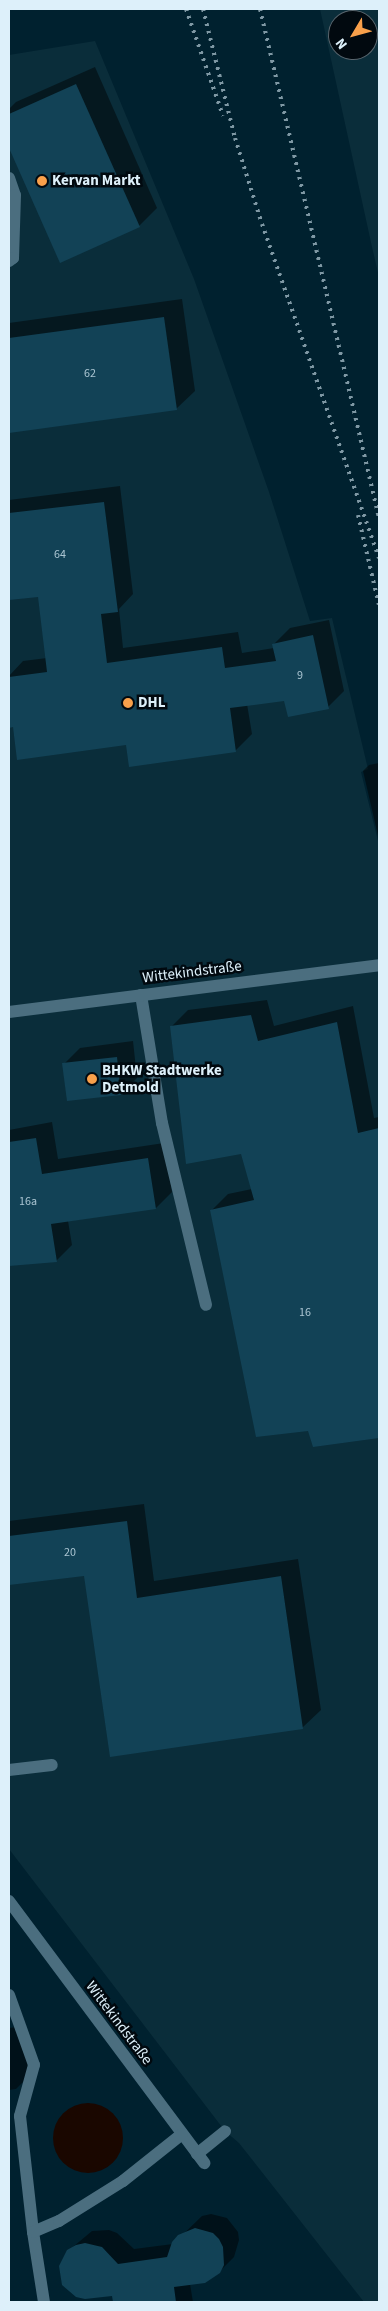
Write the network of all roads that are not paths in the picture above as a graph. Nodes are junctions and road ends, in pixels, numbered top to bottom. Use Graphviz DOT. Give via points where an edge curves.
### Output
graph roads {
  1 [pos="9,178"];
  2 [pos="9,261"];
  3 [pos="379,965"];
  4 [pos="141,995"];
  5 [pos="9,1012"];
  6 [pos="206,1305"];
  7 [pos="52,1765"];
  8 [pos="9,1770"];
  9 [pos="9,1901"];
  10 [pos="9,1995"];
  11 [pos="225,2132"];
  12 [pos="182,2134"];
  13 [pos="33,2232"];
  14 [pos="44,2302"];
  1 -- 2 [label="street" via="15,195 13,258"];
  3 -- 4 [label="street, Wittekindstraße"];
  4 -- 5 [label="street, Wittekindstraße"];
  4 -- 6 [label="street" via="162,1123"];
  7 -- 8 [label="street"];
  9 -- 12 [label="street, Wittekindstraße"];
  10 -- 13 [label="street" via="34,2065 20,2116"];
  11 -- 12 [label="street, Wittekindstraße" via="200,2158"];
  12 -- 13 [label="street" via="123,2181 59,2221"];
  13 -- 14 [label="street"];
}
